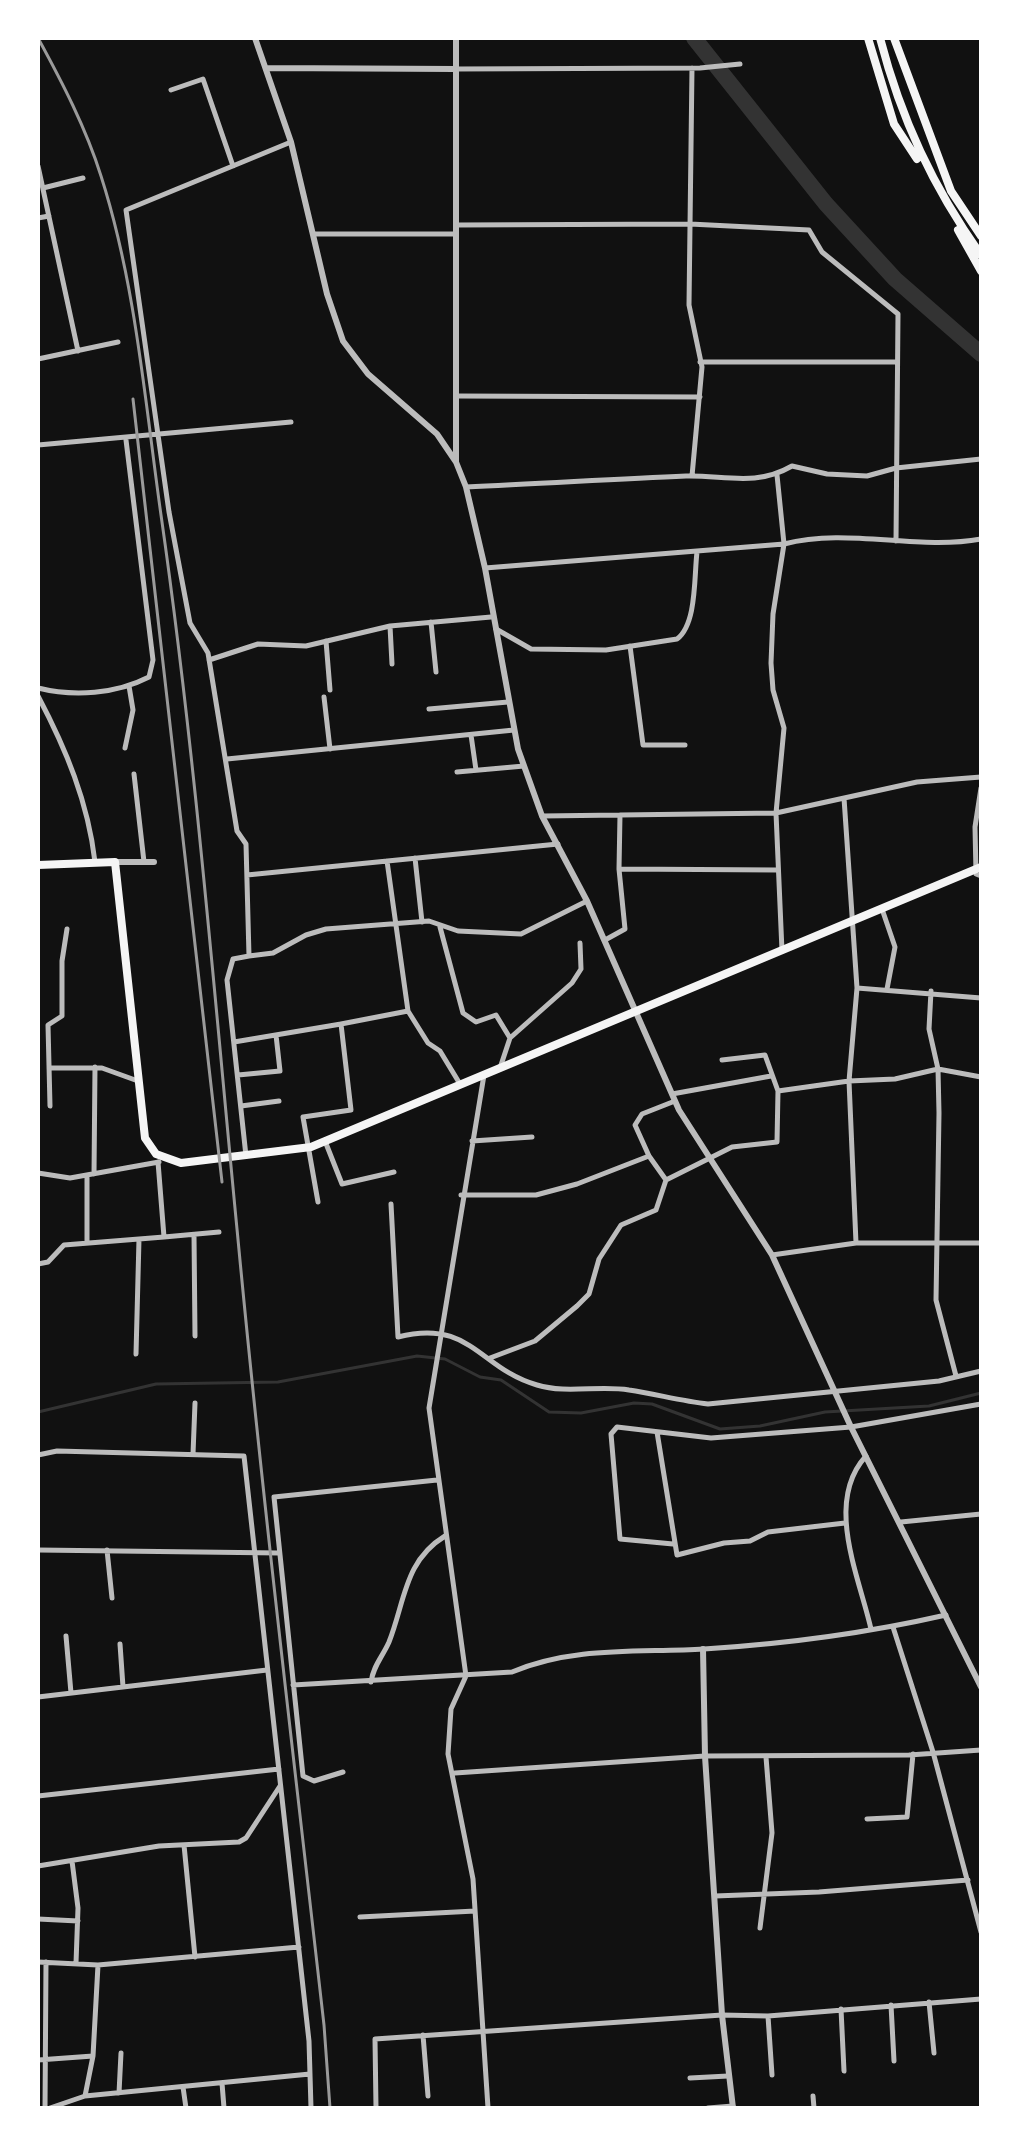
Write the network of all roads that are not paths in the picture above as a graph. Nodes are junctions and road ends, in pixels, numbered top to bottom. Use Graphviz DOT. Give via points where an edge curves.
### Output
graph roads {
  1 [pos="255,38"];
  2 [pos="456,38"];
  3 [pos="868,38"];
  4 [pos="880,38"];
  5 [pos="894,38"];
  6 [pos="738,65"];
  7 [pos="266,68"];
  8 [pos="692,68"];
  9 [pos="455,69"];
  10 [pos="171,90"];
  11 [pos="291,142"];
  12 [pos="38,166"];
  13 [pos="233,166"];
  14 [pos="83,178"];
  15 [pos="933,183"];
  16 [pos="43,188"];
  17 [pos="951,191"];
  18 [pos="944,203"];
  19 [pos="49,216"];
  20 [pos="38,218"];
  21 [pos="690,224"];
  22 [pos="457,225"];
  23 [pos="981,228"];
  24 [pos="314,234"];
  25 [pos="456,234"];
  26 [pos="981,236"];
  27 [pos="981,255"];
  28 [pos="981,271"];
  29 [pos="118,342"];
  30 [pos="78,351"];
  31 [pos="38,359"];
  32 [pos="700,362"];
  33 [pos="897,362"];
  34 [pos="457,396"];
  35 [pos="700,397"];
  36 [pos="291,422"];
  37 [pos="160,437"];
  38 [pos="126,440"];
  39 [pos="38,445"];
  40 [pos="981,459"];
  41 [pos="456,462"];
  42 [pos="896,468"];
  43 [pos="777,475"];
  44 [pos="692,476"];
  45 [pos="466,487"];
  46 [pos="981,539"];
  47 [pos="896,541"];
  48 [pos="784,544"];
  49 [pos="697,552"];
  50 [pos="485,568"];
  51 [pos="491,617"];
  52 [pos="431,622"];
  53 [pos="390,626"];
  54 [pos="494,628"];
  55 [pos="326,641"];
  56 [pos="630,646"];
  57 [pos="209,660"];
  58 [pos="392,664"];
  59 [pos="436,672"];
  60 [pos="129,686"];
  61 [pos="38,688"];
  62 [pos="330,690"];
  63 [pos="38,696"];
  64 [pos="324,697"];
  65 [pos="508,702"];
  66 [pos="429,709"];
  67 [pos="514,730"];
  68 [pos="471,735"];
  69 [pos="685,745"];
  70 [pos="125,748"];
  71 [pos="330,749"];
  72 [pos="227,759"];
  73 [pos="524,766"];
  74 [pos="476,770"];
  75 [pos="457,772"];
  76 [pos="134,774"];
  77 [pos="981,777"];
  78 [pos="981,788"];
  79 [pos="844,798"];
  80 [pos="776,813"];
  81 [pos="620,815"];
  82 [pos="542,816"];
  83 [pos="558,844"];
  84 [pos="415,858"];
  85 [pos="387,861"];
  86 [pos="115,862"];
  87 [pos="144,862"];
  88 [pos="154,862"];
  89 [pos="95,863"];
  90 [pos="38,865"];
  91 [pos="619,869"];
  92 [pos="777,870"];
  93 [pos="979,871"];
  94 [pos="247,875"];
  95 [pos="587,901"];
  96 [pos="882,909"];
  97 [pos="422,922"];
  98 [pos="851,923"];
  99 [pos="393,924"];
  100 [pos="440,926"];
  101 [pos="67,929"];
  102 [pos="605,940"];
  103 [pos="580,943"];
  104 [pos="782,952"];
  105 [pos="249,956"];
  106 [pos="857,988"];
  107 [pos="887,989"];
  108 [pos="931,991"];
  109 [pos="981,998"];
  110 [pos="408,1011"];
  111 [pos="636,1011"];
  112 [pos="341,1024"];
  113 [pos="276,1035"];
  114 [pos="510,1038"];
  115 [pos="234,1042"];
  116 [pos="722,1060"];
  117 [pos="95,1067"];
  118 [pos="49,1068"];
  119 [pos="500,1068"];
  120 [pos="938,1069"];
  121 [pos="484,1074"];
  122 [pos="237,1075"];
  123 [pos="771,1076"];
  124 [pos="981,1077"];
  125 [pos="138,1081"];
  126 [pos="849,1081"];
  127 [pos="460,1084"];
  128 [pos="778,1091"];
  129 [pos="673,1098"];
  130 [pos="279,1101"];
  131 [pos="50,1106"];
  132 [pos="241,1106"];
  133 [pos="532,1137"];
  134 [pos="325,1141"];
  135 [pos="472,1141"];
  136 [pos="309,1147"];
  137 [pos="649,1156"];
  138 [pos="246,1157"];
  139 [pos="707,1158"];
  140 [pos="160,1160"];
  141 [pos="394,1172"];
  142 [pos="38,1173"];
  143 [pos="90,1175"];
  144 [pos="666,1180"];
  145 [pos="461,1195"];
  146 [pos="318,1202"];
  147 [pos="391,1204"];
  148 [pos="219,1232"];
  149 [pos="194,1235"];
  150 [pos="164,1237"];
  151 [pos="139,1239"];
  152 [pos="935,1242"];
  153 [pos="87,1243"];
  154 [pos="856,1243"];
  155 [pos="981,1243"];
  156 [pos="772,1255"];
  157 [pos="38,1264"];
  158 [pos="440,1332"];
  159 [pos="195,1336"];
  160 [pos="136,1354"];
  161 [pos="489,1358"];
  162 [pos="981,1371"];
  163 [pos="956,1376"];
  164 [pos="837,1392"];
  165 [pos="195,1403"];
  166 [pos="981,1404"];
  167 [pos="851,1427"];
  168 [pos="657,1432"];
  169 [pos="38,1455"];
  170 [pos="193,1455"];
  171 [pos="866,1456"];
  172 [pos="437,1480"];
  173 [pos="981,1514"];
  174 [pos="901,1522"];
  175 [pos="845,1523"];
  176 [pos="445,1536"];
  177 [pos="673,1544"];
  178 [pos="38,1550"];
  179 [pos="107,1550"];
  180 [pos="279,1553"];
  181 [pos="254,1555"];
  182 [pos="112,1598"];
  183 [pos="946,1615"];
  184 [pos="893,1627"];
  185 [pos="871,1629"];
  186 [pos="66,1636"];
  187 [pos="120,1644"];
  188 [pos="703,1649"];
  189 [pos="268,1670"];
  190 [pos="466,1676"];
  191 [pos="371,1682"];
  192 [pos="293,1685"];
  193 [pos="123,1687"];
  194 [pos="981,1687"];
  195 [pos="71,1693"];
  196 [pos="38,1697"];
  197 [pos="981,1750"];
  198 [pos="933,1752"];
  199 [pos="913,1754"];
  200 [pos="705,1756"];
  201 [pos="766,1757"];
  202 [pos="279,1769"];
  203 [pos="343,1772"];
  204 [pos="454,1773"];
  205 [pos="280,1785"];
  206 [pos="38,1796"];
  207 [pos="867,1819"];
  208 [pos="184,1845"];
  209 [pos="72,1861"];
  210 [pos="38,1866"];
  211 [pos="968,1880"];
  212 [pos="766,1891"];
  213 [pos="715,1896"];
  214 [pos="475,1911"];
  215 [pos="360,1917"];
  216 [pos="38,1919"];
  217 [pos="78,1921"];
  218 [pos="760,1928"];
  219 [pos="981,1932"];
  220 [pos="299,1947"];
  221 [pos="195,1957"];
  222 [pos="38,1962"];
  223 [pos="46,1962"];
  224 [pos="76,1963"];
  225 [pos="98,1965"];
  226 [pos="981,1999"];
  227 [pos="929,2002"];
  228 [pos="891,2005"];
  229 [pos="841,2009"];
  230 [pos="722,2015"];
  231 [pos="768,2016"];
  232 [pos="482,2031"];
  233 [pos="423,2035"];
  234 [pos="121,2053"];
  235 [pos="934,2053"];
  236 [pos="93,2056"];
  237 [pos="46,2059"];
  238 [pos="38,2060"];
  239 [pos="894,2061"];
  240 [pos="844,2071"];
  241 [pos="310,2074"];
  242 [pos="772,2075"];
  243 [pos="728,2076"];
  244 [pos="690,2078"];
  245 [pos="222,2083"];
  246 [pos="183,2087"];
  247 [pos="119,2093"];
  248 [pos="85,2096"];
  249 [pos="428,2096"];
  250 [pos="813,2096"];
  251 [pos="733,2107"];
  252 [pos="48,2108"];
  253 [pos="186,2108"];
  254 [pos="224,2108"];
  255 [pos="311,2108"];
  256 [pos="376,2108"];
  257 [pos="488,2108"];
  258 [pos="708,2108"];
  259 [pos="814,2108"];
  1 -- 7 [label="street"];
  2 -- 9 [label="street"];
  3 -- 15 [label="main road" via="894,124"];
  4 -- 15 [label="main road" via="904,121"];
  5 -- 17 [label="main road"];
  6 -- 8 [label="street"];
  7 -- 9 [label="street"];
  7 -- 11 [label="street"];
  8 -- 9 [label="street"];
  8 -- 21 [label="street"];
  9 -- 22 [label="street"];
  10 -- 13 [label="street" via="203,79"];
  11 -- 13 [label="street"];
  11 -- 24 [label="street"];
  12 -- 16 [label="street"];
  13 -- 37 [label="street" via="126,210"];
  14 -- 16 [label="street"];
  15 -- 18 [label="main road"];
  16 -- 19 [label="street"];
  17 -- 23 [label="main road"];
  17 -- 26 [label="main road"];
  18 -- 27 [label="main road"];
  18 -- 28 [label="main road"];
  19 -- 20 [label="street"];
  19 -- 30 [label="street"];
  21 -- 22 [label="street"];
  21 -- 32 [label="street" via="689,305"];
  21 -- 33 [label="street" via="809,230 822,252 898,314"];
  22 -- 25 [label="street"];
  24 -- 25 [label="street"];
  24 -- 41 [label="street" via="343,341 368,374 437,434"];
  25 -- 34 [label="street"];
  29 -- 30 [label="street"];
  30 -- 31 [label="street"];
  32 -- 33 [label="street"];
  32 -- 35 [label="street"];
  33 -- 42 [label="street"];
  34 -- 35 [label="street"];
  34 -- 41 [label="street"];
  35 -- 44 [label="street"];
  36 -- 37 [label="street"];
  37 -- 38 [label="street"];
  37 -- 57 [label="street" via="190,623"];
  38 -- 39 [label="street"];
  38 -- 60 [label="street" via="153,660 149,677"];
  40 -- 42 [label="street"];
  41 -- 45 [label="street"];
  42 -- 43 [label="street" via="867,476 792,466"];
  42 -- 47 [label="street"];
  43 -- 44 [label="street" via="740,481"];
  43 -- 48 [label="street"];
  44 -- 45 [label="street"];
  45 -- 50 [label="street"];
  46 -- 47 [label="street"];
  47 -- 48 [label="street" via="810,537"];
  48 -- 49 [label="street"];
  48 -- 80 [label="street" via="771,663 784,728"];
  49 -- 50 [label="street"];
  49 -- 56 [label="street" via="684,634"];
  50 -- 51 [label="street"];
  51 -- 52 [label="street"];
  51 -- 54 [label="street"];
  52 -- 53 [label="street"];
  52 -- 59 [label="street"];
  53 -- 55 [label="street"];
  53 -- 58 [label="street"];
  54 -- 56 [label="street" via="531,649"];
  54 -- 65 [label="street"];
  55 -- 57 [label="street" via="306,646 258,644"];
  55 -- 62 [label="street"];
  56 -- 69 [label="street" via="643,745"];
  57 -- 72 [label="street"];
  60 -- 61 [label="street" via="59,693"];
  60 -- 70 [label="street" via="133,710"];
  63 -- 89 [label="street" via="65,747 91,827"];
  64 -- 71 [label="street"];
  65 -- 66 [label="street"];
  65 -- 67 [label="street"];
  67 -- 68 [label="street"];
  67 -- 73 [label="street"];
  68 -- 71 [label="street"];
  68 -- 74 [label="street"];
  71 -- 72 [label="street"];
  72 -- 94 [label="street" via="237,831 246,844"];
  73 -- 74 [label="street"];
  73 -- 82 [label="street"];
  74 -- 75 [label="street"];
  76 -- 87 [label="street"];
  77 -- 79 [label="street" via="917,782"];
  78 -- 93 [label="street" via="975,827"];
  79 -- 80 [label="street"];
  79 -- 98 [label="street"];
  80 -- 81 [label="street"];
  80 -- 92 [label="street"];
  81 -- 82 [label="street"];
  81 -- 91 [label="street"];
  82 -- 83 [label="street"];
  83 -- 84 [label="street"];
  83 -- 95 [label="street"];
  84 -- 85 [label="street"];
  84 -- 97 [label="street"];
  85 -- 94 [label="street"];
  85 -- 99 [label="street"];
  86 -- 87 [label="street"];
  86 -- 89 [label="main road"];
  86 -- 125 [label="main road"];
  87 -- 88 [label="street"];
  89 -- 90 [label="main road"];
  91 -- 92 [label="street"];
  91 -- 102 [label="street" via="625,929"];
  92 -- 104 [label="street"];
  93 -- 96 [label="main road"];
  94 -- 105 [label="street"];
  95 -- 100 [label="street" via="521,934"];
  95 -- 102 [label="street"];
  96 -- 98 [label="main road"];
  96 -- 107 [label="street" via="895,947"];
  97 -- 99 [label="street"];
  97 -- 100 [label="street"];
  98 -- 104 [label="main road"];
  98 -- 106 [label="street"];
  99 -- 105 [label="street" via="326,929 273,953"];
  99 -- 110 [label="street"];
  100 -- 114 [label="street" via="463,1013 476,1022 496,1015"];
  101 -- 118 [label="street" via="62,1016 48,1025"];
  102 -- 111 [label="street"];
  103 -- 114 [label="street" via="581,969 572,983"];
  104 -- 111 [label="main road"];
  105 -- 115 [label="street" via="229,963"];
  106 -- 107 [label="street"];
  106 -- 126 [label="street"];
  107 -- 108 [label="street"];
  108 -- 109 [label="street"];
  108 -- 120 [label="street" via="929,1029"];
  110 -- 112 [label="street"];
  110 -- 127 [label="street"];
  111 -- 119 [label="main road"];
  111 -- 129 [label="street"];
  112 -- 113 [label="street"];
  112 -- 136 [label="street" via="351,1110 303,1117"];
  113 -- 115 [label="street"];
  113 -- 122 [label="street" via="280,1071"];
  114 -- 119 [label="street"];
  115 -- 122 [label="street"];
  116 -- 123 [label="street" via="765,1055"];
  117 -- 118 [label="street"];
  117 -- 125 [label="street"];
  117 -- 143 [label="street"];
  118 -- 131 [label="street"];
  119 -- 121 [label="main road"];
  120 -- 124 [label="street"];
  120 -- 126 [label="street" via="895,1079"];
  120 -- 152 [label="street"];
  121 -- 127 [label="main road"];
  121 -- 135 [label="street"];
  122 -- 132 [label="street"];
  123 -- 128 [label="street"];
  123 -- 129 [label="street"];
  125 -- 140 [label="main road" via="145,1138"];
  126 -- 128 [label="street"];
  126 -- 154 [label="street"];
  127 -- 134 [label="main road"];
  128 -- 139 [label="street" via="777,1142 732,1147"];
  129 -- 137 [label="street" via="642,1114 635,1125"];
  129 -- 139 [label="street"];
  130 -- 132 [label="street"];
  132 -- 138 [label="street"];
  133 -- 135 [label="street"];
  134 -- 136 [label="main road"];
  134 -- 141 [label="street" via="344,1185"];
  135 -- 145 [label="street"];
  136 -- 138 [label="main road"];
  136 -- 146 [label="street"];
  137 -- 144 [label="street"];
  137 -- 145 [label="street" via="536,1195"];
  138 -- 140 [label="main road"];
  139 -- 144 [label="street"];
  139 -- 156 [label="street"];
  140 -- 143 [label="street"];
  140 -- 150 [label="street"];
  142 -- 143 [label="street" via="62,1178"];
  143 -- 153 [label="street"];
  144 -- 161 [label="street" via="656,1210 621,1225 599,1259 589,1294 535,1341"];
  145 -- 158 [label="street"];
  147 -- 158 [label="street" via="398,1337"];
  148 -- 149 [label="street"];
  149 -- 150 [label="street"];
  149 -- 159 [label="street"];
  150 -- 151 [label="street"];
  151 -- 153 [label="street"];
  151 -- 160 [label="street"];
  152 -- 154 [label="street"];
  152 -- 155 [label="street"];
  152 -- 163 [label="street" via="936,1300"];
  153 -- 157 [label="street" via="60,1246 48,1262"];
  154 -- 156 [label="street"];
  156 -- 164 [label="street"];
  158 -- 161 [label="street"];
  158 -- 172 [label="street" via="429,1408"];
  161 -- 164 [label="street" via="537,1385 628,1390 676,1401 708,1404"];
  162 -- 163 [label="street"];
  163 -- 164 [label="street"];
  164 -- 167 [label="street"];
  165 -- 170 [label="street"];
  166 -- 167 [label="street"];
  167 -- 168 [label="street" via="711,1438"];
  167 -- 171 [label="street"];
  168 -- 177 [label="street"];
  168 -- 177 [label="street" via="628,1426 611,1434 620,1539"];
  169 -- 170 [label="street"];
  170 -- 181 [label="street" via="244,1456"];
  171 -- 174 [label="street"];
  171 -- 175 [label="street" via="849,1482"];
  172 -- 176 [label="street"];
  172 -- 180 [label="street" via="274,1497"];
  173 -- 174 [label="street"];
  174 -- 183 [label="street"];
  175 -- 177 [label="street" via="768,1532 750,1541 677,1555"];
  175 -- 185 [label="street"];
  176 -- 190 [label="street"];
  176 -- 191 [label="street" via="427,1547 401,1593 396,1624"];
  178 -- 179 [label="street"];
  179 -- 181 [label="street"];
  179 -- 182 [label="street"];
  180 -- 181 [label="street"];
  180 -- 192 [label="street"];
  181 -- 189 [label="street"];
  183 -- 184 [label="street"];
  183 -- 194 [label="street"];
  184 -- 185 [label="street"];
  184 -- 198 [label="street"];
  185 -- 188 [label="street"];
  186 -- 195 [label="street"];
  187 -- 193 [label="street"];
  188 -- 190 [label="street" via="581,1652 512,1672"];
  188 -- 200 [label="street"];
  189 -- 193 [label="street"];
  189 -- 202 [label="street"];
  190 -- 191 [label="street"];
  190 -- 204 [label="street" via="448,1725"];
  191 -- 192 [label="street"];
  192 -- 203 [label="street" via="303,1776 314,1781"];
  193 -- 195 [label="street"];
  195 -- 196 [label="street"];
  197 -- 198 [label="street"];
  198 -- 199 [label="street"];
  198 -- 211 [label="street"];
  199 -- 201 [label="street"];
  199 -- 207 [label="street" via="907,1817"];
  200 -- 201 [label="street"];
  200 -- 204 [label="street"];
  200 -- 213 [label="street"];
  201 -- 212 [label="street" via="772,1833"];
  202 -- 205 [label="street"];
  202 -- 206 [label="street"];
  204 -- 214 [label="street"];
  205 -- 208 [label="street" via="246,1838"];
  205 -- 220 [label="street"];
  208 -- 209 [label="street"];
  208 -- 221 [label="street"];
  209 -- 210 [label="street"];
  209 -- 217 [label="street"];
  211 -- 212 [label="street"];
  211 -- 219 [label="street"];
  212 -- 213 [label="street"];
  212 -- 218 [label="street"];
  213 -- 230 [label="street"];
  214 -- 215 [label="street"];
  214 -- 232 [label="street"];
  216 -- 217 [label="street"];
  217 -- 224 [label="street"];
  220 -- 221 [label="street"];
  220 -- 241 [label="street"];
  221 -- 225 [label="street"];
  222 -- 223 [label="street"];
  223 -- 224 [label="street"];
  223 -- 237 [label="street"];
  224 -- 225 [label="street"];
  225 -- 236 [label="street"];
  226 -- 227 [label="street"];
  227 -- 228 [label="street"];
  227 -- 235 [label="street"];
  228 -- 229 [label="street"];
  228 -- 239 [label="street"];
  229 -- 231 [label="street"];
  229 -- 240 [label="street"];
  230 -- 231 [label="street"];
  230 -- 232 [label="street"];
  230 -- 243 [label="street"];
  231 -- 242 [label="street"];
  232 -- 233 [label="street"];
  232 -- 257 [label="street"];
  233 -- 249 [label="street"];
  233 -- 256 [label="street" via="375,2039"];
  234 -- 247 [label="street"];
  236 -- 237 [label="street"];
  236 -- 248 [label="street"];
  237 -- 238 [label="street"];
  237 -- 252 [label="street"];
  241 -- 245 [label="street"];
  241 -- 255 [label="street"];
  243 -- 244 [label="street"];
  243 -- 251 [label="street"];
  245 -- 246 [label="street"];
  245 -- 254 [label="street"];
  246 -- 247 [label="street"];
  246 -- 253 [label="street"];
  247 -- 248 [label="street"];
  248 -- 252 [label="street"];
  250 -- 259 [label="street"];
  251 -- 258 [label="street"];
}
